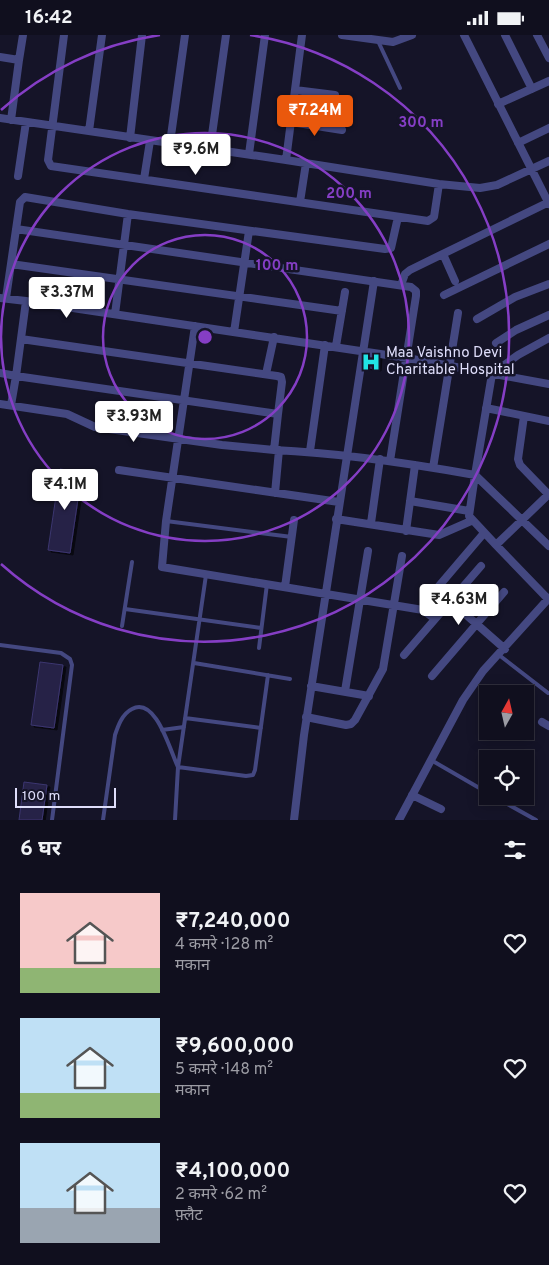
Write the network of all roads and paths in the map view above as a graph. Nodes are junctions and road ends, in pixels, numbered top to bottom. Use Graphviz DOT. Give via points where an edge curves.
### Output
graph roads {
  1 [pos="23,35"];
  2 [pos="64,35"];
  3 [pos="102,35"];
  4 [pos="142,35"];
  5 [pos="185,35"];
  6 [pos="226,35"];
  7 [pos="265,35"];
  8 [pos="302,35"];
  9 [pos="342,35"];
  10 [pos="412,35"];
  11 [pos="464,35"];
  12 [pos="505,35"];
  13 [pos="537,35"];
  14 [pos="394,38"];
  15 [pos="378,41"];
  16 [pos="0,57"];
  17 [pos="549,58"];
  18 [pos="19,60"];
  19 [pos="549,81"];
  20 [pos="400,88"];
  21 [pos="532,89"];
  22 [pos="295,90"];
  23 [pos="335,95"];
  24 [pos="498,104"];
  25 [pos="0,118"];
  26 [pos="10,120"];
  27 [pos="26,123"];
  28 [pos="291,123"];
  29 [pos="52,126"];
  30 [pos="549,128"];
  31 [pos="342,130"];
  32 [pos="89,131"];
  33 [pos="130,138"];
  34 [pos="150,141"];
  35 [pos="170,143"];
  36 [pos="518,143"];
  37 [pos="210,149"];
  38 [pos="249,154"];
  39 [pos="286,160"];
  40 [pos="549,161"];
  41 [pos="306,163"];
  42 [pos="532,170"];
  43 [pos="18,176"];
  44 [pos="144,179"];
  45 [pos="439,184"];
  46 [pos="300,202"];
  47 [pos="549,203"];
  48 [pos="128,214"];
  49 [pos="398,217"];
  50 [pos="16,229"];
  51 [pos="250,231"];
  52 [pos="549,244"];
  53 [pos="124,246"];
  54 [pos="443,254"];
  55 [pos="246,262"];
  56 [pos="11,264"];
  57 [pos="119,279"];
  58 [pos="374,281"];
  59 [pos="456,281"];
  60 [pos="549,284"];
  61 [pos="401,285"];
  62 [pos="345,293"];
  63 [pos="444,295"];
  64 [pos="240,296"];
  65 [pos="3,298"];
  66 [pos="26,301"];
  67 [pos="342,311"];
  68 [pos="458,313"];
  69 [pos="115,314"];
  70 [pos="549,315"];
  71 [pos="477,319"];
  72 [pos="195,326"];
  73 [pos="234,332"];
  74 [pos="274,337"];
  75 [pos="549,338"];
  76 [pos="21,339"];
  77 [pos="496,343"];
  78 [pos="325,345"];
  79 [pos="336,347"];
  80 [pos="364,351"];
  81 [pos="407,357"];
  82 [pos="190,364"];
  83 [pos="449,365"];
  84 [pos="0,373"];
  85 [pos="266,374"];
  86 [pos="492,374"];
  87 [pos="16,376"];
  88 [pos="549,384"];
  89 [pos="185,401"];
  90 [pos="0,404"];
  91 [pos="11,405"];
  92 [pos="486,408"];
  93 [pos="278,415"];
  94 [pos="524,416"];
  95 [pos="549,421"];
  96 [pos="179,438"];
  97 [pos="276,450"];
  98 [pos="310,451"];
  99 [pos="348,455"];
  100 [pos="380,459"];
  101 [pos="390,461"];
  102 [pos="415,465"];
  103 [pos="433,468"];
  104 [pos="119,469"];
  105 [pos="475,475"];
  106 [pos="173,477"];
  107 [pos="275,493"];
  108 [pos="548,494"];
  109 [pos="410,501"];
  110 [pos="339,502"];
  111 [pos="469,511"];
  112 [pos="336,519"];
  113 [pos="523,519"];
  114 [pos="166,521"];
  115 [pos="294,521"];
  116 [pos="471,521"];
  117 [pos="371,523"];
  118 [pos="406,531"];
  119 [pos="484,533"];
  120 [pos="292,537"];
  121 [pos="496,545"];
  122 [pos="549,545"];
  123 [pos="368,551"];
  124 [pos="402,556"];
  125 [pos="132,562"];
  126 [pos="481,566"];
  127 [pos="206,575"];
  128 [pos="267,584"];
  129 [pos="285,587"];
  130 [pos="504,592"];
  131 [pos="325,593"];
  132 [pos="360,599"];
  133 [pos="451,601"];
  134 [pos="547,602"];
  135 [pos="394,605"];
  136 [pos="125,609"];
  137 [pos="200,619"];
  138 [pos="435,619"];
  139 [pos="476,624"];
  140 [pos="122,626"];
  141 [pos="261,627"];
  142 [pos="0,645"];
  143 [pos="259,648"];
  144 [pos="502,652"];
  145 [pos="404,655"];
  146 [pos="194,663"];
  147 [pos="268,675"];
  148 [pos="432,675"];
  149 [pos="290,679"];
  150 [pos="311,686"];
  151 [pos="345,691"];
  152 [pos="548,693"];
  153 [pos="369,696"];
  154 [pos="306,717"];
  155 [pos="185,718"];
  156 [pos="184,727"];
  157 [pos="261,728"];
  158 [pos="162,730"];
  159 [pos="431,760"];
  160 [pos="178,767"];
  161 [pos="479,788"];
  162 [pos="412,795"];
  163 [pos="509,805"];
  164 [pos="441,809"];
  165 [pos="402,819"];
  166 [pos="52,820"];
  167 [pos="102,820"];
  168 [pos="175,820"];
  169 [pos="294,820"];
  170 [pos="536,820"];
  1 -- 18 [label="street"];
  2 -- 29 [label="street"];
  3 -- 32 [label="street"];
  4 -- 33 [label="street"];
  5 -- 35 [label="street"];
  6 -- 37 [label="street"];
  7 -- 38 [label="street"];
  8 -- 22 [label="street"];
  9 -- 15 [label="street"];
  10 -- 14 [label="street"];
  11 -- 24 [label="street"];
  12 -- 21 [label="street"];
  13 -- 17 [label="street"];
  14 -- 15 [label="street"];
  15 -- 20 [label="lane"];
  16 -- 18 [label="street"];
  18 -- 26 [label="street"];
  19 -- 21 [label="street"];
  21 -- 24 [label="street"];
  22 -- 23 [label="street"];
  22 -- 28 [label="street"];
  24 -- 36 [label="street"];
  25 -- 26 [label="street"];
  26 -- 27 [label="street"];
  27 -- 29 [label="street"];
  27 -- 43 [label="street"];
  28 -- 31 [label="street"];
  28 -- 39 [label="street"];
  29 -- 32 [label="street"];
  29 -- 44 [label="street" via="48,160 51,166"];
  30 -- 36 [label="street"];
  32 -- 33 [label="street"];
  33 -- 34 [label="street"];
  34 -- 35 [label="street"];
  34 -- 44 [label="street"];
  35 -- 37 [label="street"];
  36 -- 42 [label="street"];
  37 -- 38 [label="street"];
  38 -- 39 [label="street"];
  39 -- 41 [label="street"];
  40 -- 42 [label="street"];
  41 -- 45 [label="street"];
  41 -- 46 [label="street"];
  42 -- 45 [label="street" via="489,188"];
  42 -- 47 [label="street"];
  44 -- 46 [label="street"];
  45 -- 49 [label="street" via="436,213 432,220"];
  46 -- 49 [label="street"];
  47 -- 54 [label="street"];
  48 -- 50 [label="street" via="25,197 20,201"];
  48 -- 51 [label="street"];
  48 -- 53 [label="street"];
  49 -- 51 [label="street" via="394,243 385,249"];
  50 -- 53 [label="street"];
  50 -- 56 [label="street"];
  51 -- 55 [label="street"];
  52 -- 63 [label="street"];
  53 -- 55 [label="street"];
  53 -- 57 [label="street"];
  54 -- 59 [label="street"];
  54 -- 61 [label="street" via="405,274"];
  55 -- 58 [label="street"];
  55 -- 64 [label="street"];
  56 -- 57 [label="street"];
  56 -- 65 [label="street"];
  57 -- 64 [label="street"];
  57 -- 69 [label="street"];
  58 -- 61 [label="street"];
  58 -- 80 [label="street"];
  60 -- 71 [label="street" via="515,297"];
  61 -- 81 [label="street" via="416,291"];
  62 -- 67 [label="street"];
  64 -- 67 [label="street"];
  64 -- 73 [label="street"];
  65 -- 66 [label="street"];
  66 -- 69 [label="street"];
  66 -- 76 [label="street"];
  67 -- 79 [label="street"];
  68 -- 83 [label="street"];
  69 -- 72 [label="street"];
  70 -- 77 [label="street"];
  72 -- 73 [label="street"];
  72 -- 82 [label="street"];
  73 -- 74 [label="street"];
  74 -- 78 [label="street"];
  74 -- 85 [label="street"];
  75 -- 86 [label="street"];
  76 -- 82 [label="street"];
  76 -- 87 [label="street"];
  78 -- 79 [label="street"];
  78 -- 98 [label="street"];
  79 -- 80 [label="street"];
  80 -- 81 [label="street"];
  80 -- 99 [label="street"];
  81 -- 83 [label="street"];
  81 -- 101 [label="street"];
  82 -- 85 [label="street"];
  82 -- 89 [label="street"];
  83 -- 86 [label="street"];
  83 -- 103 [label="street"];
  84 -- 87 [label="street"];
  85 -- 93 [label="street" via="281,377"];
  86 -- 88 [label="street"];
  86 -- 92 [label="street"];
  87 -- 89 [label="street"];
  87 -- 91 [label="street"];
  89 -- 93 [label="street"];
  89 -- 96 [label="street"];
  90 -- 91 [label="street"];
  91 -- 96 [label="street" via="67,413 95,427"];
  92 -- 94 [label="street"];
  92 -- 105 [label="street"];
  93 -- 97 [label="street"];
  94 -- 95 [label="street"];
  94 -- 108 [label="street" via="518,459"];
  96 -- 97 [label="street"];
  96 -- 106 [label="street"];
  97 -- 98 [label="street"];
  97 -- 107 [label="street"];
  98 -- 99 [label="street"];
  99 -- 100 [label="street"];
  99 -- 110 [label="street"];
  100 -- 101 [label="street"];
  100 -- 117 [label="street"];
  101 -- 102 [label="street"];
  102 -- 103 [label="street"];
  102 -- 109 [label="street"];
  103 -- 105 [label="street"];
  104 -- 106 [label="street"];
  105 -- 111 [label="street"];
  105 -- 113 [label="street"];
  106 -- 107 [label="street"];
  106 -- 114 [label="street"];
  107 -- 110 [label="street"];
  108 -- 113 [label="street"];
  109 -- 111 [label="street"];
  109 -- 118 [label="street"];
  110 -- 112 [label="street"];
  111 -- 116 [label="street"];
  112 -- 117 [label="street"];
  112 -- 131 [label="street"];
  113 -- 121 [label="street"];
  113 -- 122 [label="street"];
  114 -- 120 [label="lane"];
  114 -- 127 [label="street" via="162,567"];
  115 -- 120 [label="street"];
  116 -- 118 [label="street" via="440,535"];
  116 -- 119 [label="street"];
  117 -- 118 [label="street"];
  119 -- 121 [label="street"];
  119 -- 133 [label="street" via="439,583 439,591"];
  120 -- 129 [label="street"];
  121 -- 134 [label="street"];
  123 -- 132 [label="street"];
  124 -- 135 [label="street"];
  125 -- 136 [label="lane"];
  126 -- 133 [label="street"];
  127 -- 128 [label="street"];
  127 -- 137 [label="lane"];
  128 -- 129 [label="street"];
  128 -- 141 [label="lane"];
  129 -- 131 [label="street"];
  130 -- 139 [label="street"];
  131 -- 132 [label="street"];
  131 -- 150 [label="street"];
  132 -- 135 [label="street"];
  132 -- 151 [label="street"];
  133 -- 138 [label="street"];
  133 -- 139 [label="street"];
  134 -- 144 [label="street"];
  135 -- 138 [label="street" via="423,610"];
  135 -- 153 [label="street" via="382,669"];
  136 -- 137 [label="lane"];
  136 -- 140 [label="lane"];
  137 -- 141 [label="lane"];
  137 -- 146 [label="lane"];
  138 -- 145 [label="street"];
  139 -- 144 [label="street"];
  139 -- 148 [label="street"];
  141 -- 143 [label="lane"];
  142 -- 166 [label="lane" via="61,653 70,659 72,665"];
  144 -- 152 [label="lane"];
  144 -- 159 [label="street" via="483,671 463,700"];
  146 -- 147 [label="lane"];
  146 -- 155 [label="lane"];
  147 -- 149 [label="lane"];
  147 -- 157 [label="lane"];
  150 -- 151 [label="street"];
  150 -- 154 [label="street"];
  151 -- 153 [label="street"];
  153 -- 154 [label="street" via="351,724"];
  154 -- 169 [label="street"];
  155 -- 156 [label="lane"];
  155 -- 157 [label="lane"];
  156 -- 158 [label="lane"];
  156 -- 160 [label="lane"];
  157 -- 160 [label="lane" via="252,775"];
  158 -- 160 [label="lane"];
  158 -- 167 [label="lane" via="151,710 143,707 129,711 123,718 115,735"];
  159 -- 161 [label="lane"];
  159 -- 162 [label="street"];
  160 -- 168 [label="lane"];
  162 -- 164 [label="street"];
  162 -- 165 [label="street"];
  163 -- 170 [label="lane"];
}
